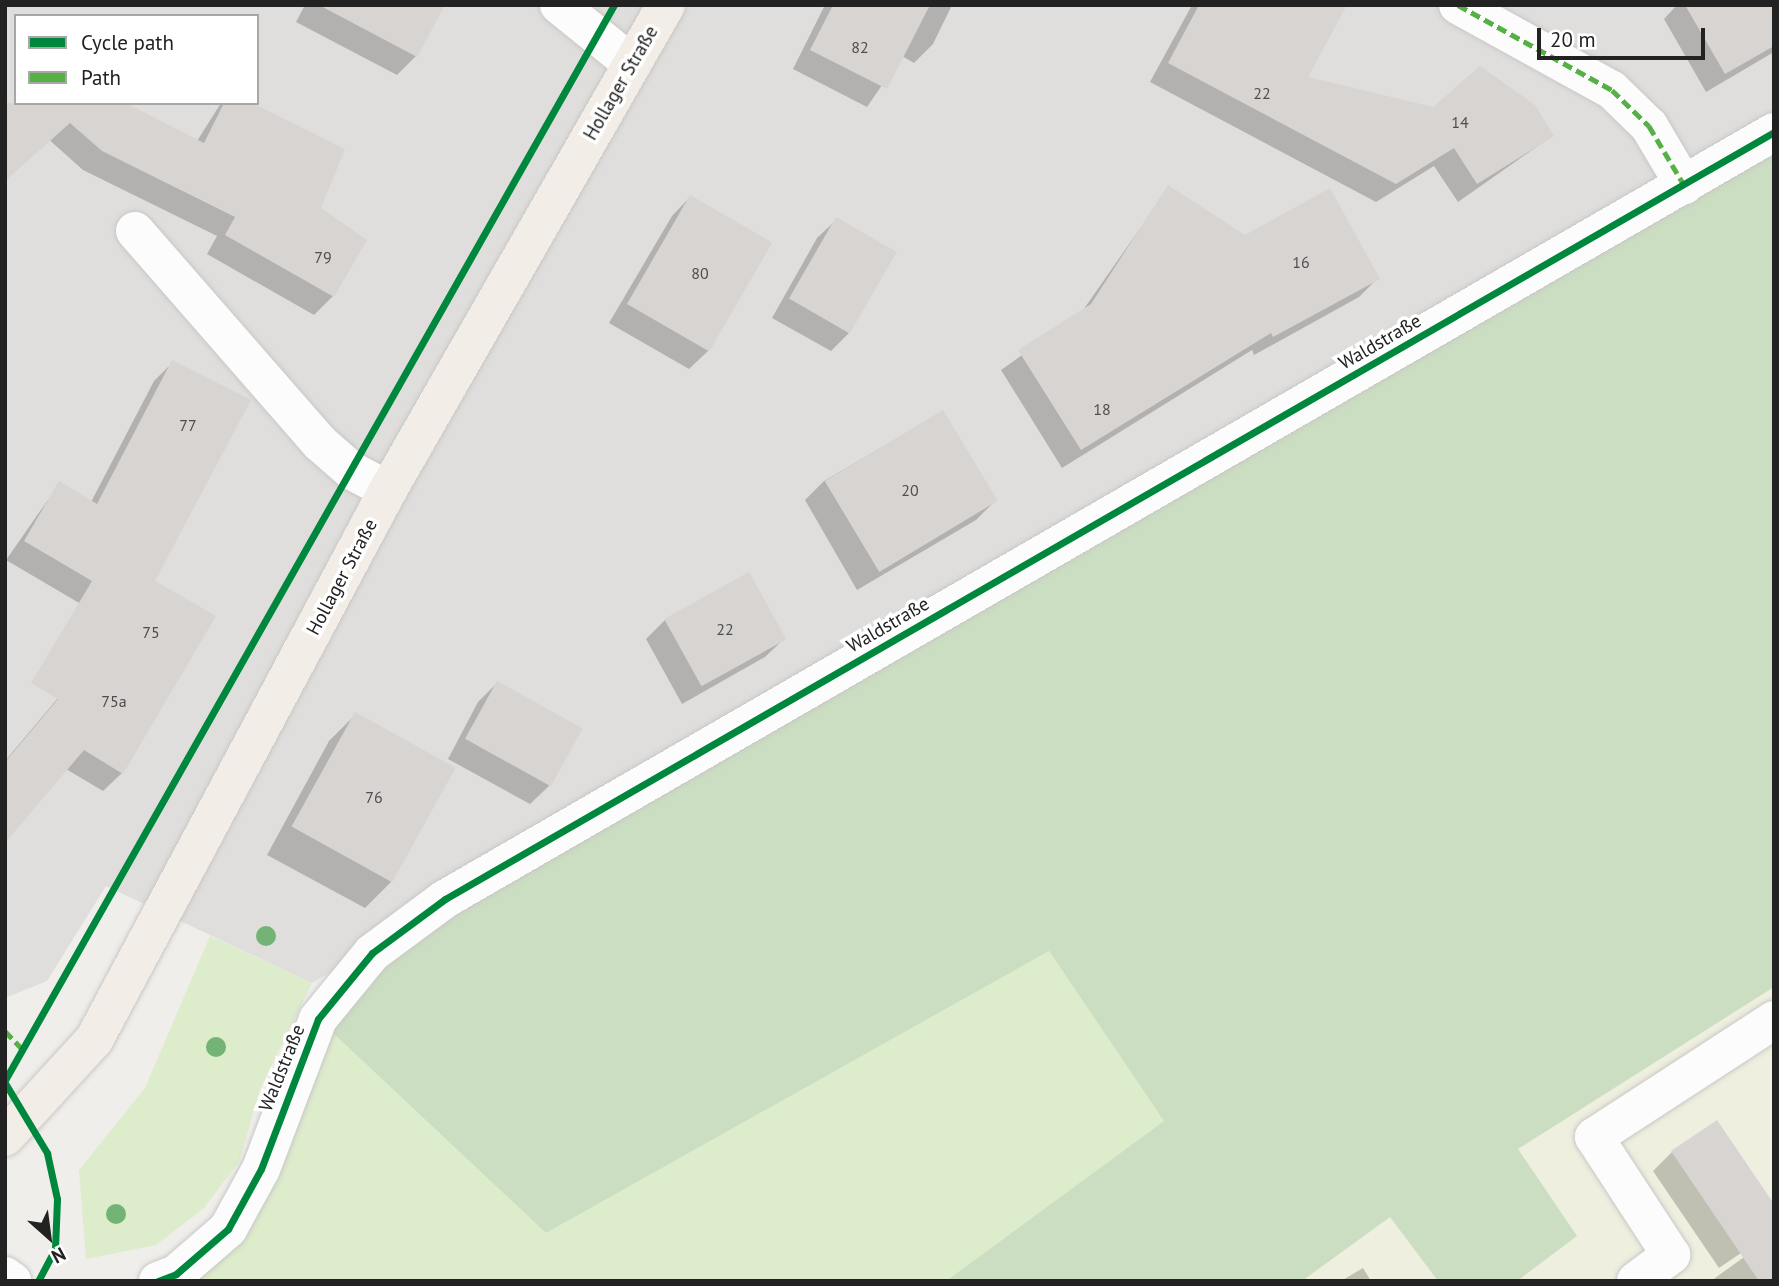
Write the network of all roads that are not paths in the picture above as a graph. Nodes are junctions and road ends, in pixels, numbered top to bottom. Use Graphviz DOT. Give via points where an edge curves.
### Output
graph roads {
  1 [pos="559,5"];
  2 [pos="666,5"];
  3 [pos="1458,5"];
  4 [pos="632,64"];
  5 [pos="1774,132"];
  6 [pos="1684,185"];
  7 [pos="135,231"];
  8 [pos="388,491"];
  9 [pos="1774,1020"];
  10 [pos="5,1137"];
  11 [pos="5,1276"];
  12 [pos="12,1281"];
  13 [pos="158,1281"];
  14 [pos="1636,1281"];
  1 -- 4 [label="street"];
  2 -- 4 [label="main road, Hollager Straße"];
  3 -- 6 [label="street" via="1612,90 1649,126"];
  4 -- 8 [label="main road, Hollager Straße"];
  5 -- 6 [label="street, Waldstraße"];
  6 -- 13 [label="street, Waldstraße" via="445,899 372,953 318,1019 261,1169 228,1229 176,1274"];
  7 -- 8 [label="street" via="320,443 352,471"];
  8 -- 10 [label="main road, Hollager Straße" via="94,1040"];
  9 -- 14 [label="street" via="1594,1137 1671,1255"];
  11 -- 12 [label="street"];
}
